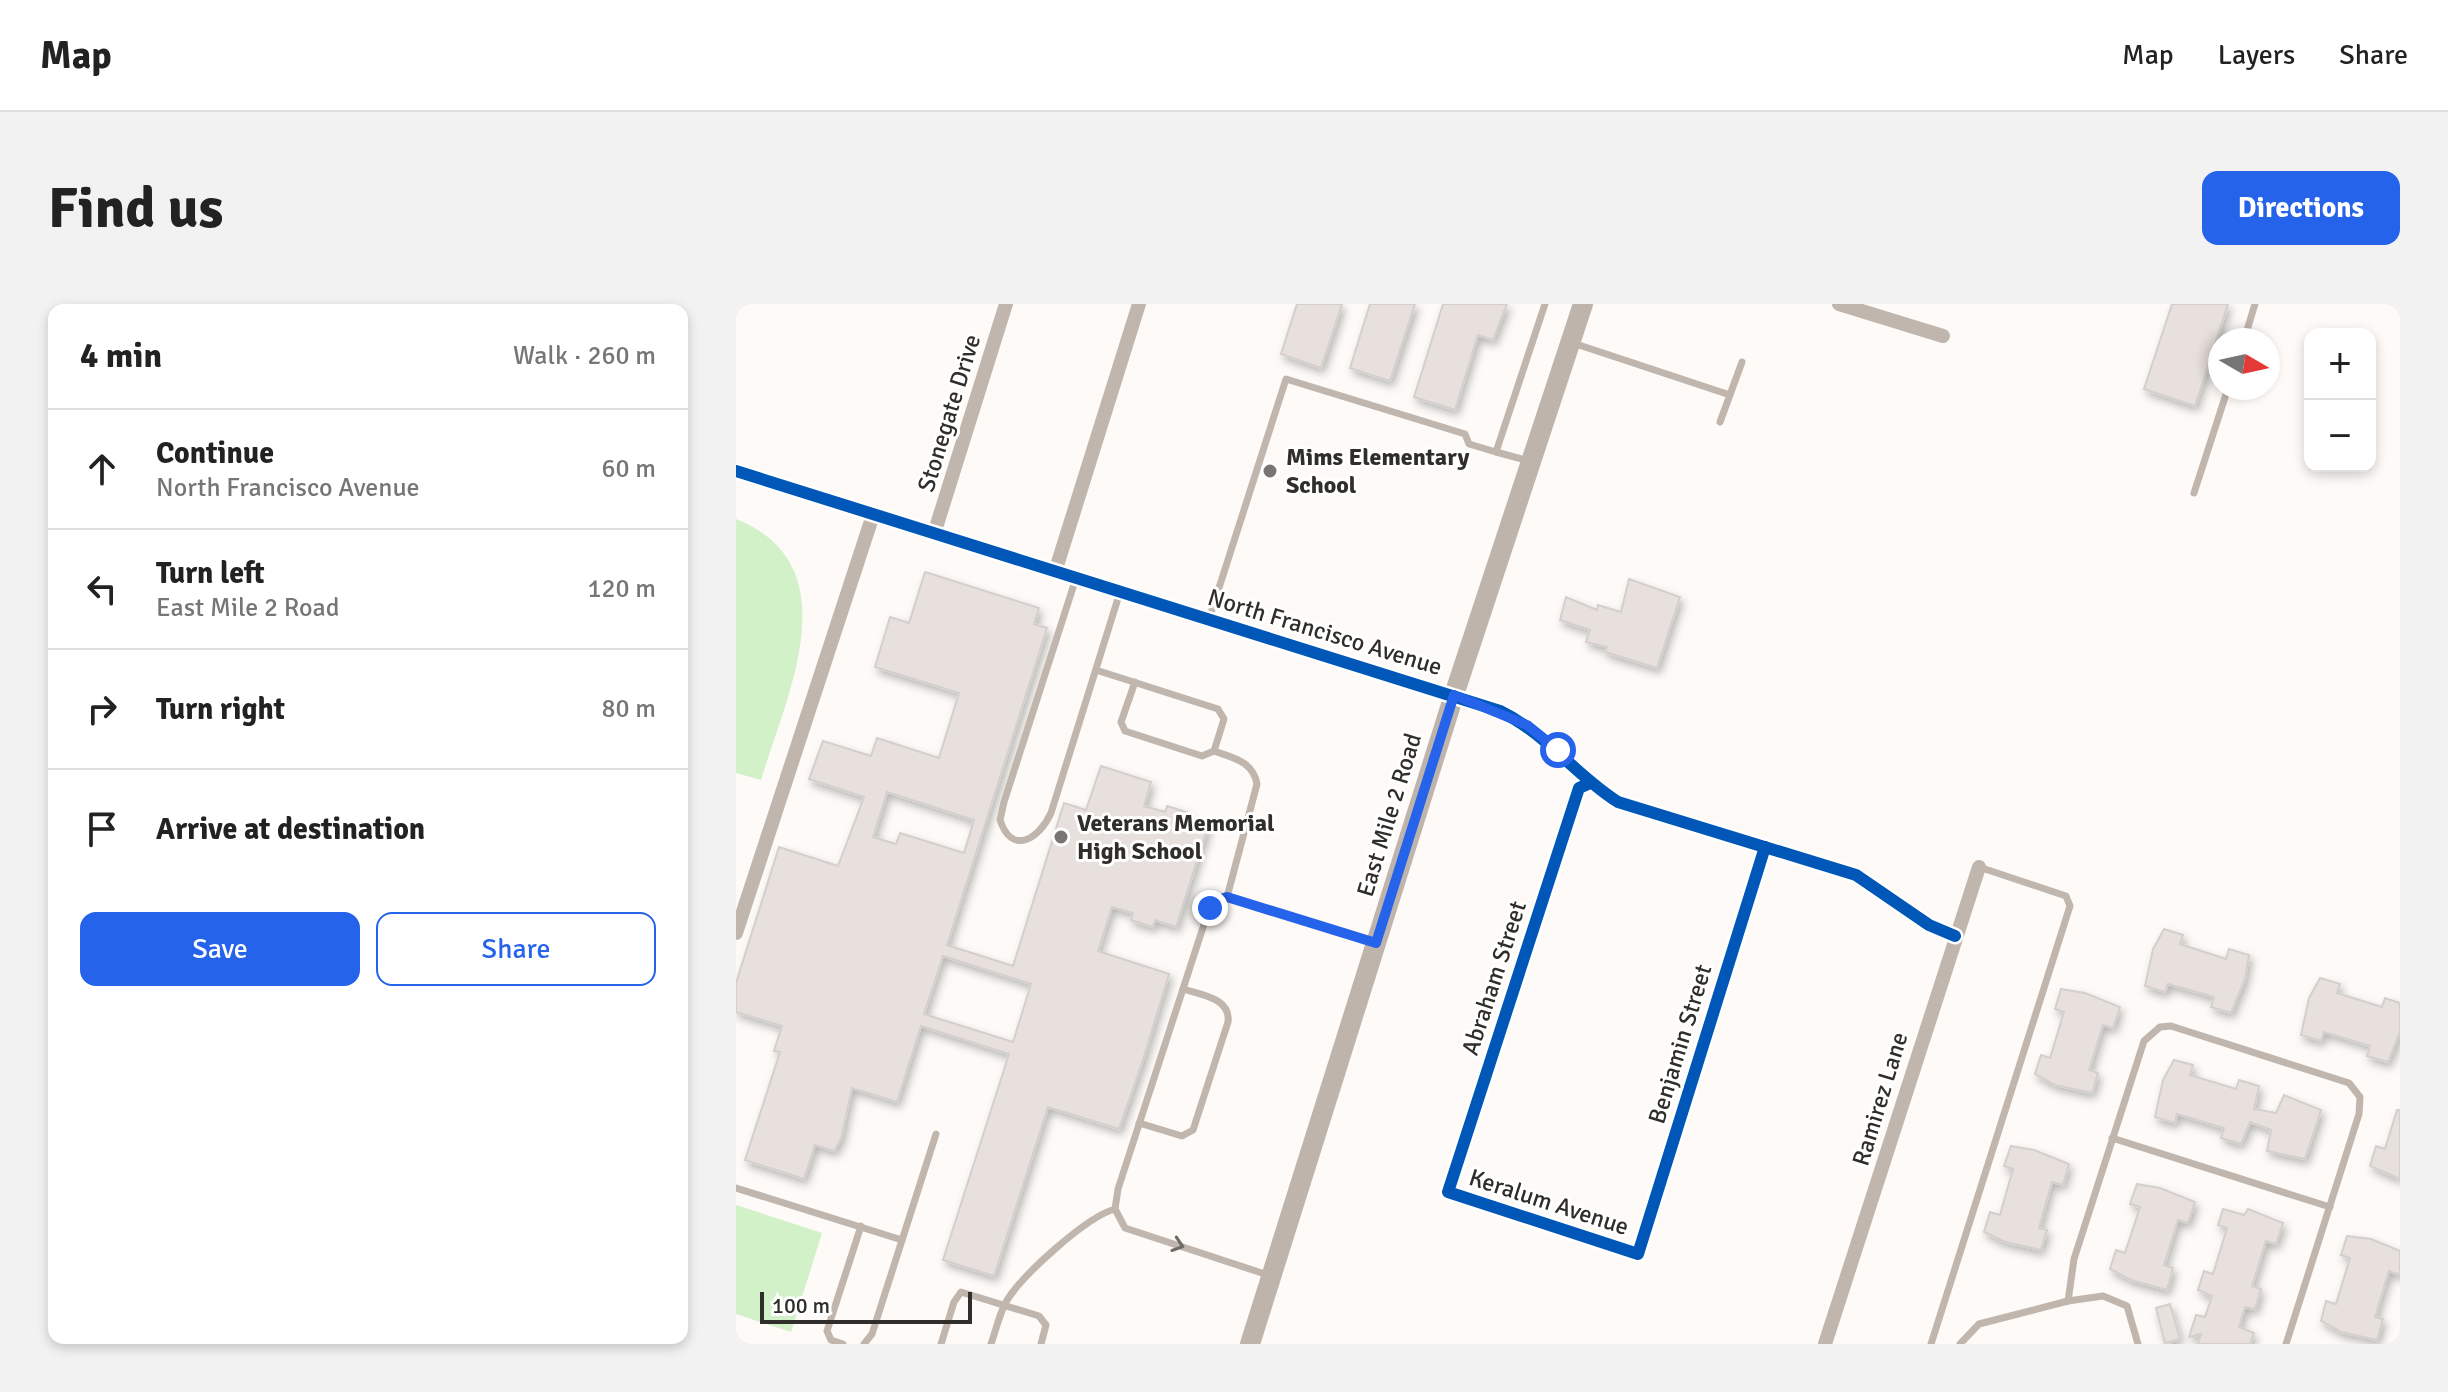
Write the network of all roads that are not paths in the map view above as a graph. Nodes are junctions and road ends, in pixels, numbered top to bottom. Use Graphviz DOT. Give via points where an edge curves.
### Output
graph roads {
  1 [pos="1006,304"];
  2 [pos="1139,304"];
  3 [pos="1545,304"];
  4 [pos="1583,304"];
  5 [pos="1839,304"];
  6 [pos="2255,304"];
  7 [pos="2248,328"];
  8 [pos="1943,336"];
  9 [pos="1571,342"];
  10 [pos="1742,362"];
  11 [pos="1730,395"];
  12 [pos="2224,400"];
  13 [pos="1720,422"];
  14 [pos="1496,452"];
  15 [pos="1531,462"];
  16 [pos="736,471"];
  17 [pos="2194,493"];
  18 [pos="873,515"];
  19 [pos="934,534"];
  20 [pos="1055,572"];
  21 [pos="1076,578"];
  22 [pos="1120,592"];
  23 [pos="1209,619"];
  24 [pos="1096,670"];
  25 [pos="1135,682"];
  26 [pos="1454,695"];
  27 [pos="1214,751"];
  28 [pos="1588,784"];
  29 [pos="1765,847"];
  30 [pos="1979,867"];
  31 [pos="1227,897"];
  32 [pos="736,933"];
  33 [pos="1955,936"];
  34 [pos="1376,943"];
  35 [pos="1183,989"];
  36 [pos="1139,1123"];
  37 [pos="936,1134"];
  38 [pos="2112,1138"];
  39 [pos="736,1188"];
  40 [pos="1448,1192"];
  41 [pos="2330,1207"];
  42 [pos="1115,1209"];
  43 [pos="861,1226"];
  44 [pos="902,1240"];
  45 [pos="1638,1254"];
  46 [pos="1271,1276"];
  47 [pos="2068,1301"];
  48 [pos="1004,1305"];
  49 [pos="843,1344"];
  50 [pos="864,1344"];
  51 [pos="941,1344"];
  52 [pos="991,1344"];
  53 [pos="1041,1344"];
  54 [pos="1250,1344"];
  55 [pos="1825,1344"];
  56 [pos="1931,1344"];
  57 [pos="1960,1344"];
  58 [pos="2138,1344"];
  59 [pos="2286,1344"];
  1 -- 19 [label="street, Stonegate Drive"];
  2 -- 20 [label="street"];
  3 -- 14 [label="lane"];
  4 -- 9 [label="main road, East Mile 2 Road"];
  5 -- 8 [label="street"];
  6 -- 7 [label="lane"];
  9 -- 11 [label="lane"];
  9 -- 15 [label="main road, East Mile 2 Road"];
  10 -- 11 [label="lane"];
  11 -- 13 [label="lane"];
  12 -- 17 [label="lane"];
  14 -- 15 [label="lane"];
  14 -- 23 [label="lane" via="1469,444 1465,434 1286,379"];
  15 -- 26 [label="main road, East Mile 2 Road"];
  16 -- 18 [label="street, North Francisco Avenue"];
  18 -- 19 [label="street, North Francisco Avenue"];
  18 -- 32 [label="street"];
  19 -- 20 [label="street, North Francisco Avenue"];
  20 -- 21 [label="street, North Francisco Avenue"];
  21 -- 22 [label="street, North Francisco Avenue"];
  21 -- 24 [label="lane" via="1004,802 1000,820 1015,839 1031,839 1046,824"];
  22 -- 23 [label="street, North Francisco Avenue"];
  22 -- 24 [label="lane"];
  23 -- 26 [label="street, North Francisco Avenue"];
  24 -- 25 [label="lane"];
  25 -- 27 [label="lane" via="1221,712 1224,719"];
  25 -- 27 [label="lane" via="1121,722 1125,731 1202,756"];
  26 -- 28 [label="street, North Francisco Avenue" via="1527,725"];
  26 -- 34 [label="main road, East Mile 2 Road"];
  27 -- 31 [label="lane" via="1246,763 1257,784"];
  28 -- 29 [label="street, North Francisco Avenue" via="1618,802"];
  28 -- 40 [label="street, Abraham Street" via="1579,788"];
  29 -- 33 [label="street, North Francisco Avenue" via="1856,875 1929,925"];
  29 -- 45 [label="street, Benjamin Street"];
  30 -- 33 [label="street, Ramirez Lane"];
  30 -- 56 [label="lane" via="2066,896 2070,906"];
  31 -- 34 [label="lane"];
  31 -- 35 [label="lane" via="1210,908"];
  33 -- 55 [label="street, Ramirez Lane"];
  34 -- 46 [label="main road, East Mile 2 Road"];
  35 -- 36 [label="lane"];
  35 -- 36 [label="lane" via="1225,1006 1229,1017 1224,1036 1193,1130 1182,1136"];
  36 -- 42 [label="lane"];
  37 -- 44 [label="lane"];
  38 -- 41 [label="lane"];
  38 -- 41 [label="lane" via="2144,1041 2160,1027 2171,1026 2356,1089 2361,1105"];
  38 -- 47 [label="lane" via="2074,1259"];
  39 -- 43 [label="lane"];
  40 -- 45 [label="street, Keralum Avenue"];
  41 -- 59 [label="lane"];
  42 -- 46 [label="lane, one-way" via="1125,1228"];
  42 -- 48 [label="lane" via="1077,1229"];
  43 -- 44 [label="lane"];
  43 -- 49 [label="lane" via="827,1331 831,1340"];
  44 -- 50 [label="lane" via="872,1334"];
  46 -- 54 [label="main road, East Mile 2 Road"];
  47 -- 57 [label="lane" via="1979,1324"];
  47 -- 58 [label="lane" via="2103,1296 2121,1302"];
  48 -- 51 [label="lane" via="961,1292"];
  48 -- 52 [label="lane"];
  48 -- 53 [label="lane" via="1044,1320"];
}
